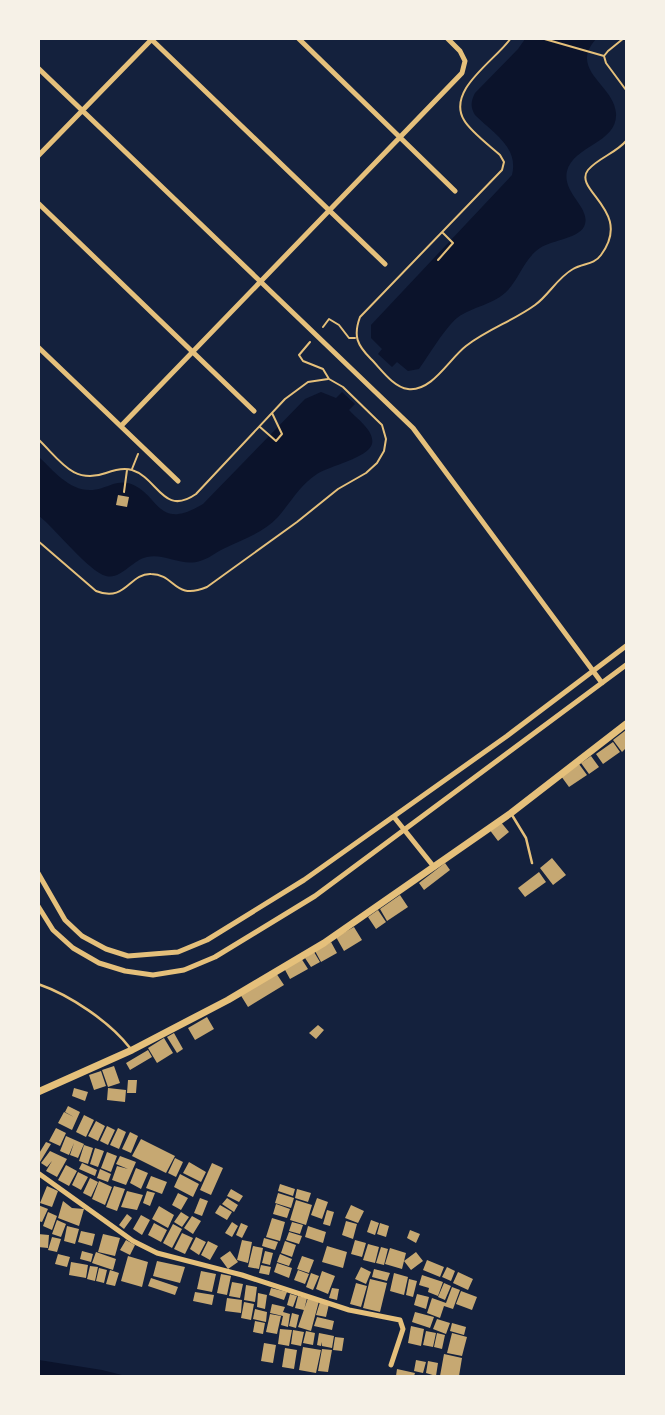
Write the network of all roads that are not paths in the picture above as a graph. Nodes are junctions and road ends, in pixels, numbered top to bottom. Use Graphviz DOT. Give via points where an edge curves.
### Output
graph roads {
  1 [pos="298,38"];
  2 [pos="447,38"];
  3 [pos="152,39"];
  4 [pos="38,68"];
  5 [pos="83,111"];
  6 [pos="400,137"];
  7 [pos="38,156"];
  8 [pos="455,191"];
  9 [pos="38,204"];
  10 [pos="329,211"];
  11 [pos="385,264"];
  12 [pos="260,282"];
  13 [pos="38,346"];
  14 [pos="192,352"];
  15 [pos="254,411"];
  16 [pos="121,426"];
  17 [pos="178,481"];
  18 [pos="626,646"];
  19 [pos="626,665"];
  20 [pos="593,671"];
  21 [pos="603,683"];
  22 [pos="626,724"];
  23 [pos="511,813"];
  24 [pos="394,817"];
  25 [pos="404,830"];
  26 [pos="532,863"];
  27 [pos="434,867"];
  28 [pos="38,873"];
  29 [pos="38,906"];
  30 [pos="38,984"];
  31 [pos="132,1050"];
  32 [pos="38,1092"];
  33 [pos="38,1173"];
  34 [pos="391,1364"];
  1 -- 6 [label="street"];
  2 -- 6 [label="street" via="465,61 462,73"];
  3 -- 5 [label="street"];
  3 -- 10 [label="street"];
  4 -- 5 [label="street"];
  5 -- 7 [label="street"];
  5 -- 12 [label="street"];
  6 -- 8 [label="street"];
  6 -- 10 [label="street"];
  9 -- 14 [label="street"];
  10 -- 11 [label="street"];
  10 -- 12 [label="street"];
  12 -- 14 [label="street"];
  12 -- 20 [label="street" via="413,428"];
  13 -- 16 [label="street"];
  14 -- 15 [label="street"];
  14 -- 16 [label="street"];
  16 -- 17 [label="street"];
  18 -- 20 [label="street"];
  19 -- 21 [label="street"];
  20 -- 21 [label="street"];
  20 -- 24 [label="street"];
  21 -- 25 [label="street"];
  22 -- 23 [label="street"];
  23 -- 26 [label="lane" via="526,838"];
  23 -- 27 [label="street"];
  24 -- 25 [label="street"];
  24 -- 28 [label="street" via="304,880 207,940 178,952 128,956 82,936 65,920"];
  25 -- 27 [label="street"];
  25 -- 29 [label="street" via="315,896 215,957 184,970 153,975 99,963 53,930"];
  27 -- 31 [label="street" via="306,954"];
  30 -- 31 [label="lane" via="117,1031"];
  31 -- 32 [label="street"];
  33 -- 34 [label="street" via="157,1253 349,1310 400,1320 403,1329"];
}
